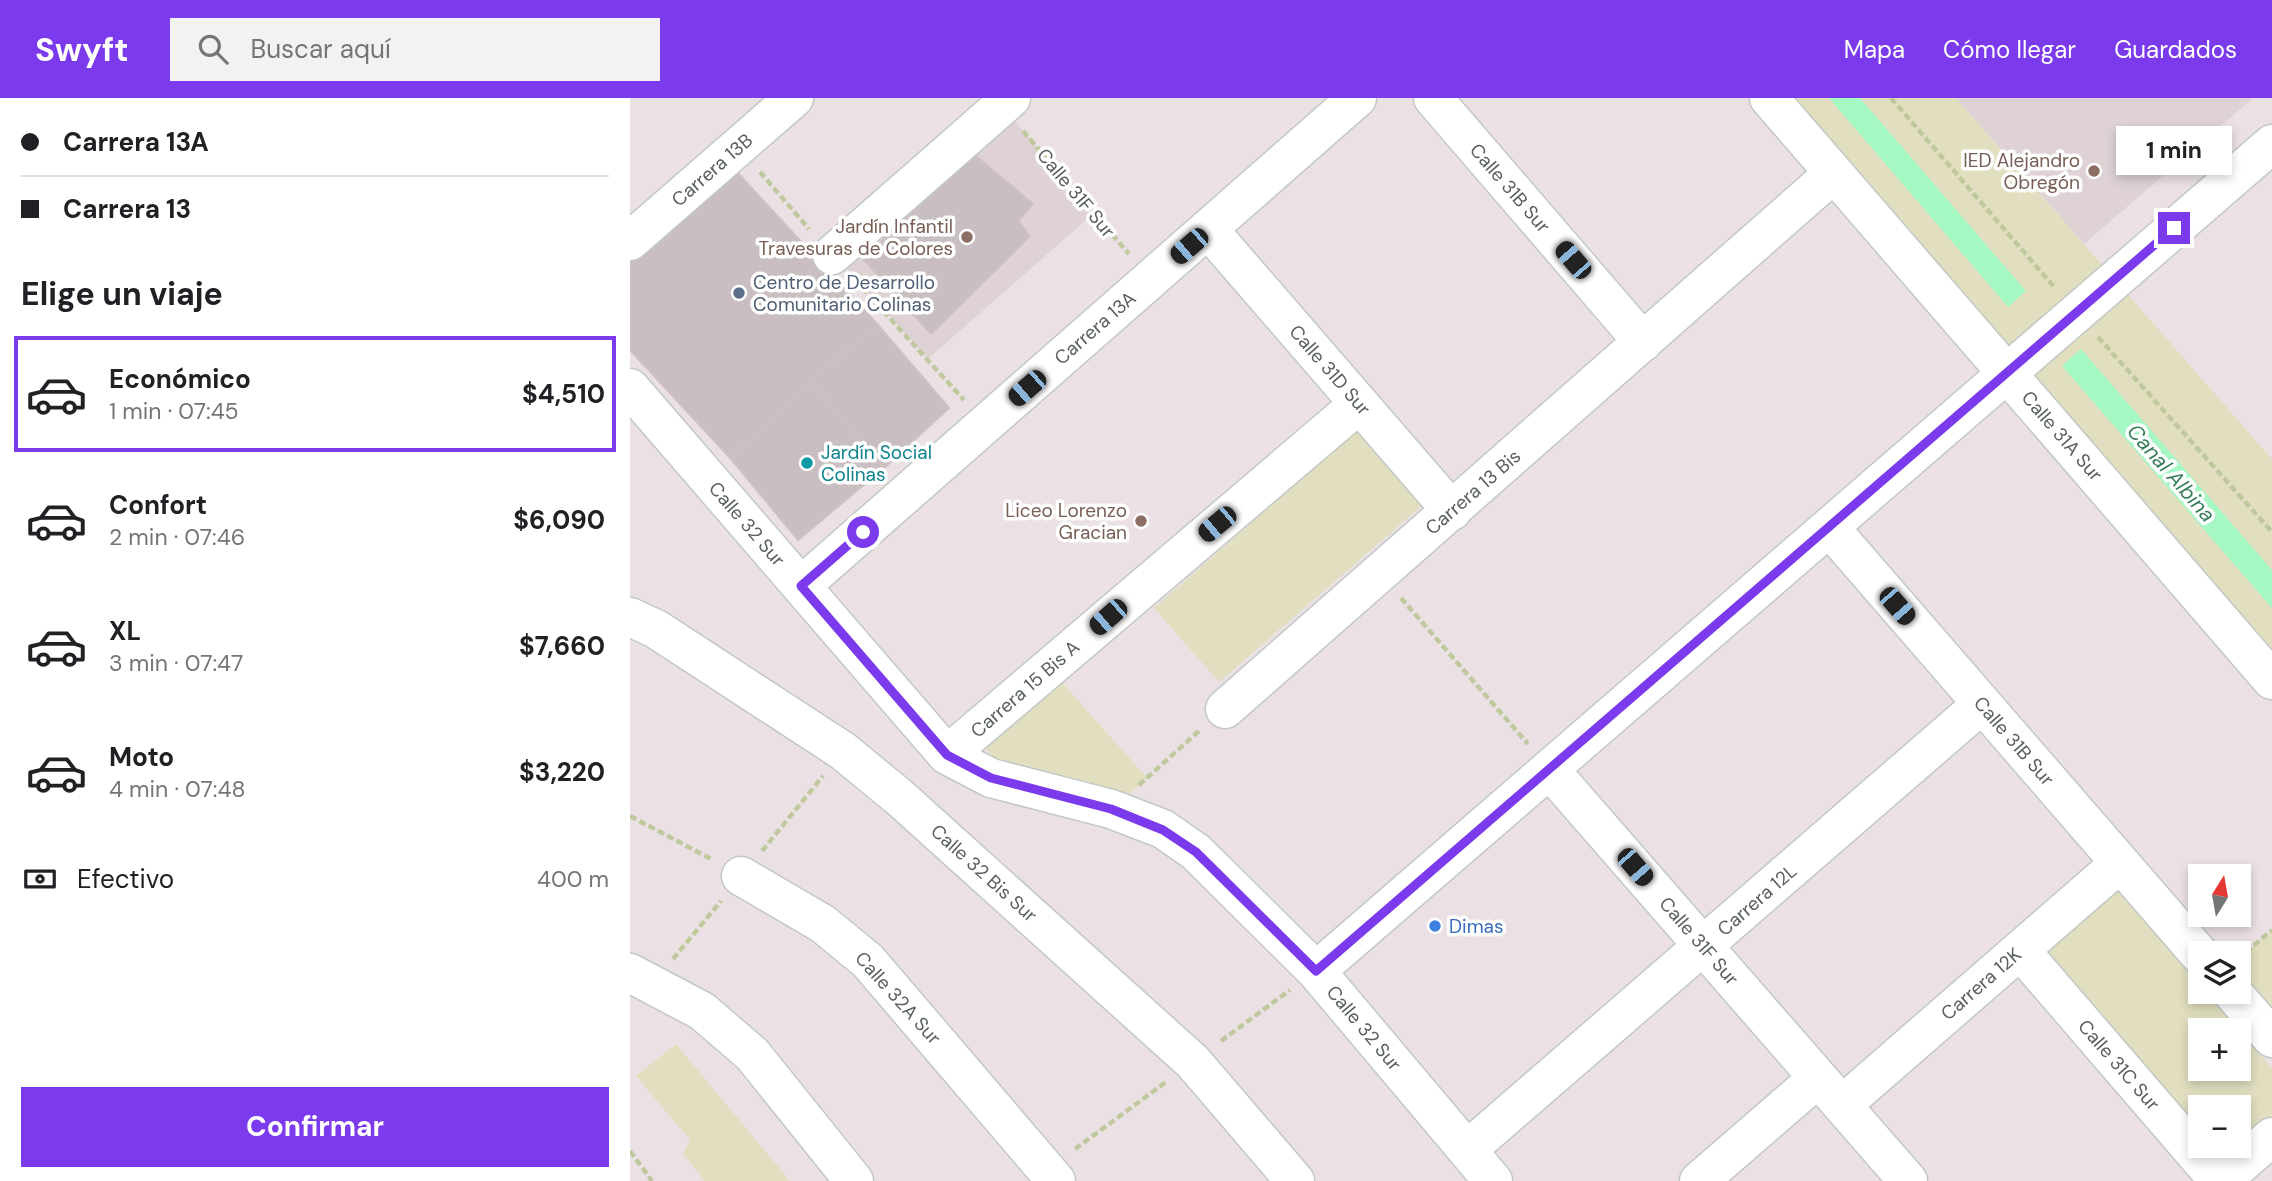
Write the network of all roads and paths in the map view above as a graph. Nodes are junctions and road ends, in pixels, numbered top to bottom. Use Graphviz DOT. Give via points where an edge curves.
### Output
graph roads {
  1 [pos="794,98"];
  2 [pos="1357,98"];
  3 [pos="1433,98"];
  4 [pos="1769,98"];
  5 [pos="1891,98"];
  6 [pos="1007,102"];
  7 [pos="2272,144"];
  8 [pos="738,147"];
  9 [pos="1834,173"];
  10 [pos="1208,229"];
  11 [pos="630,241"];
  12 [pos="832,255"];
  13 [pos="1150,279"];
  14 [pos="2077,312"];
  15 [pos="1643,342"];
  16 [pos="2007,373"];
  17 [pos="630,388"];
  18 [pos="1359,404"];
  19 [pos="986,424"];
  20 [pos="1452,511"];
  21 [pos="1829,527"];
  22 [pos="2272,532"];
  23 [pos="1379,573"];
  24 [pos="801,586"];
  25 [pos="630,617"];
  26 [pos="2272,680"];
  27 [pos="1982,704"];
  28 [pos="1225,709"];
  29 [pos="947,755"];
  30 [pos="1549,769"];
  31 [pos="1111,809"];
  32 [pos="630,817"];
  33 [pos="2120,863"];
  34 [pos="741,876"];
  35 [pos="2272,930"];
  36 [pos="2188,941"];
  37 [pos="1703,946"];
  38 [pos="2251,948"];
  39 [pos="2020,950"];
  40 [pos="1316,971"];
  41 [pos="630,973"];
  42 [pos="2242,1004"];
  43 [pos="2272,1038"];
  44 [pos="1830,1092"];
  45 [pos="2272,1137"];
  46 [pos="1467,1150"];
  47 [pos="630,1151"];
  48 [pos="652,1181"];
  49 [pos="855,1181"];
  50 [pos="1056,1181"];
  51 [pos="1295,1181"];
  52 [pos="1493,1181"];
  53 [pos="1699,1181"];
  54 [pos="1908,1181"];
  55 [pos="2220,1181"];
  1 -- 8 [label="street, Carrera 13B"];
  2 -- 10 [label="street, Carrera 13A"];
  3 -- 15 [label="street, Calle 31B Sur"];
  4 -- 9 [label="street, Calle 31A Sur"];
  5 -- 14 [label="path"];
  6 -- 12 [label="street"];
  6 -- 13 [label="path, Calle 31F Sur"];
  7 -- 14 [label="street"];
  8 -- 11 [label="street, Carrera 13B"];
  8 -- 12 [label="path"];
  9 -- 15 [label="street, Carrera 13 Bis"];
  9 -- 16 [label="street, Calle 31A Sur"];
  10 -- 13 [label="street, Carrera 13A"];
  10 -- 18 [label="street, Calle 31D Sur"];
  12 -- 19 [label="path"];
  13 -- 19 [label="street, Carrera 13A"];
  14 -- 16 [label="street"];
  14 -- 22 [label="path"];
  15 -- 20 [label="street, Carrera 13 Bis"];
  16 -- 21 [label="street"];
  16 -- 26 [label="street, Calle 31A Sur"];
  17 -- 24 [label="street, Calle 32 Sur"];
  18 -- 20 [label="street, Calle 31D Sur"];
  18 -- 29 [label="street, Carrera 15 Bis A"];
  19 -- 24 [label="street, Carrera 13A"];
  20 -- 23 [label="street, Carrera 13 Bis"];
  21 -- 27 [label="street, Calle 31B Sur"];
  21 -- 30 [label="street"];
  23 -- 28 [label="street, Carrera 13 Bis"];
  23 -- 30 [label="path"];
  24 -- 29 [label="street, Calle 32 Sur"];
  25 -- 51 [label="street, Calle 32 Bis Sur" via="656,629 843,751 900,797 1193,1062"];
  27 -- 33 [label="street, Calle 31B Sur"];
  27 -- 37 [label="street, Carrera 12L"];
  28 -- 31 [label="path"];
  29 -- 31 [label="street, Calle 32 Sur" via="991,778"];
  30 -- 37 [label="street, Calle 31F Sur"];
  30 -- 40 [label="street"];
  31 -- 40 [label="street, Calle 32 Sur" via="1163,830 1196,852"];
  32 -- 34 [label="path"];
  33 -- 36 [label="street, Calle 31B Sur"];
  33 -- 39 [label="street, Carrera 12K"];
  34 -- 50 [label="street, Calle 32A Sur" via="823,924 869,961"];
  35 -- 38 [label="path"];
  37 -- 44 [label="street, Calle 31F Sur"];
  37 -- 46 [label="street, Carrera 12L"];
  39 -- 44 [label="street, Carrera 12K"];
  39 -- 55 [label="street, Calle 31C Sur"];
  40 -- 46 [label="street, Calle 32 Sur"];
  41 -- 49 [label="street" via="702,1011 752,1054"];
  42 -- 43 [label="street"];
  44 -- 53 [label="street, Carrera 12K"];
  44 -- 54 [label="street, Calle 31F Sur"];
  45 -- 55 [label="street"];
  46 -- 52 [label="street, Calle 32 Sur"];
  47 -- 48 [label="path"];
}
